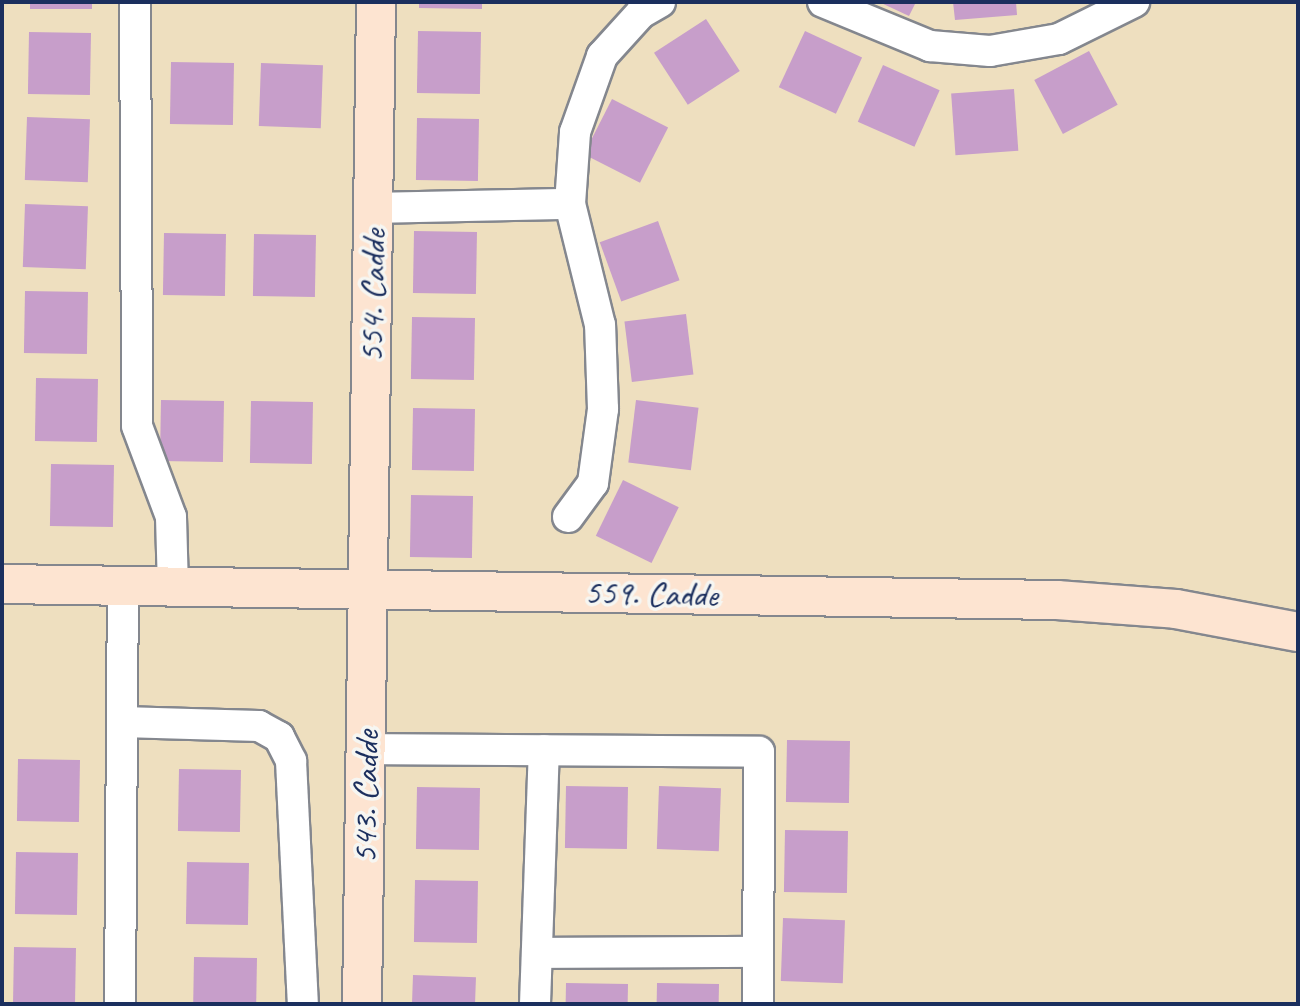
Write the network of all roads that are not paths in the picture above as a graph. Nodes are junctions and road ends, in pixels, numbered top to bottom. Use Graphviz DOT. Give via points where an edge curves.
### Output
graph roads {
  1 [pos="135,2"];
  2 [pos="376,2"];
  3 [pos="660,2"];
  4 [pos="823,2"];
  5 [pos="1134,2"];
  6 [pos="570,204"];
  7 [pos="374,208"];
  8 [pos="568,517"];
  9 [pos="2,584"];
  10 [pos="123,586"];
  11 [pos="173,587"];
  12 [pos="370,590"];
  13 [pos="1298,632"];
  14 [pos="122,722"];
  15 [pos="367,749"];
  16 [pos="544,750"];
  17 [pos="758,952"];
  18 [pos="537,953"];
  19 [pos="120,1004"];
  20 [pos="303,1004"];
  21 [pos="362,1004"];
  22 [pos="535,1004"];
  23 [pos="758,1004"];
  1 -- 11 [label="street" via="137,426 171,517"];
  2 -- 7 [label="street, 554. Cadde"];
  3 -- 6 [label="street" via="617,37 592,77 575,132"];
  4 -- 5 [label="street" via="930,46 957,51 1022,48 1059,39"];
  6 -- 7 [label="street"];
  6 -- 8 [label="street" via="600,325 603,409 593,483"];
  7 -- 12 [label="street, 554. Cadde"];
  9 -- 10 [label="street, 559. Cadde"];
  10 -- 11 [label="street, 559. Cadde"];
  10 -- 14 [label="street"];
  11 -- 12 [label="street, 559. Cadde"];
  12 -- 13 [label="street, 559. Cadde" via="1057,600 1176,609"];
  12 -- 15 [label="street, 543. Cadde"];
  14 -- 19 [label="street"];
  14 -- 20 [label="street" via="259,726 279,737 291,761"];
  15 -- 16 [label="street"];
  15 -- 21 [label="street, 543. Cadde"];
  16 -- 17 [label="street" via="759,752"];
  16 -- 18 [label="street"];
  17 -- 18 [label="street"];
  17 -- 23 [label="street"];
  18 -- 22 [label="street"];
}
